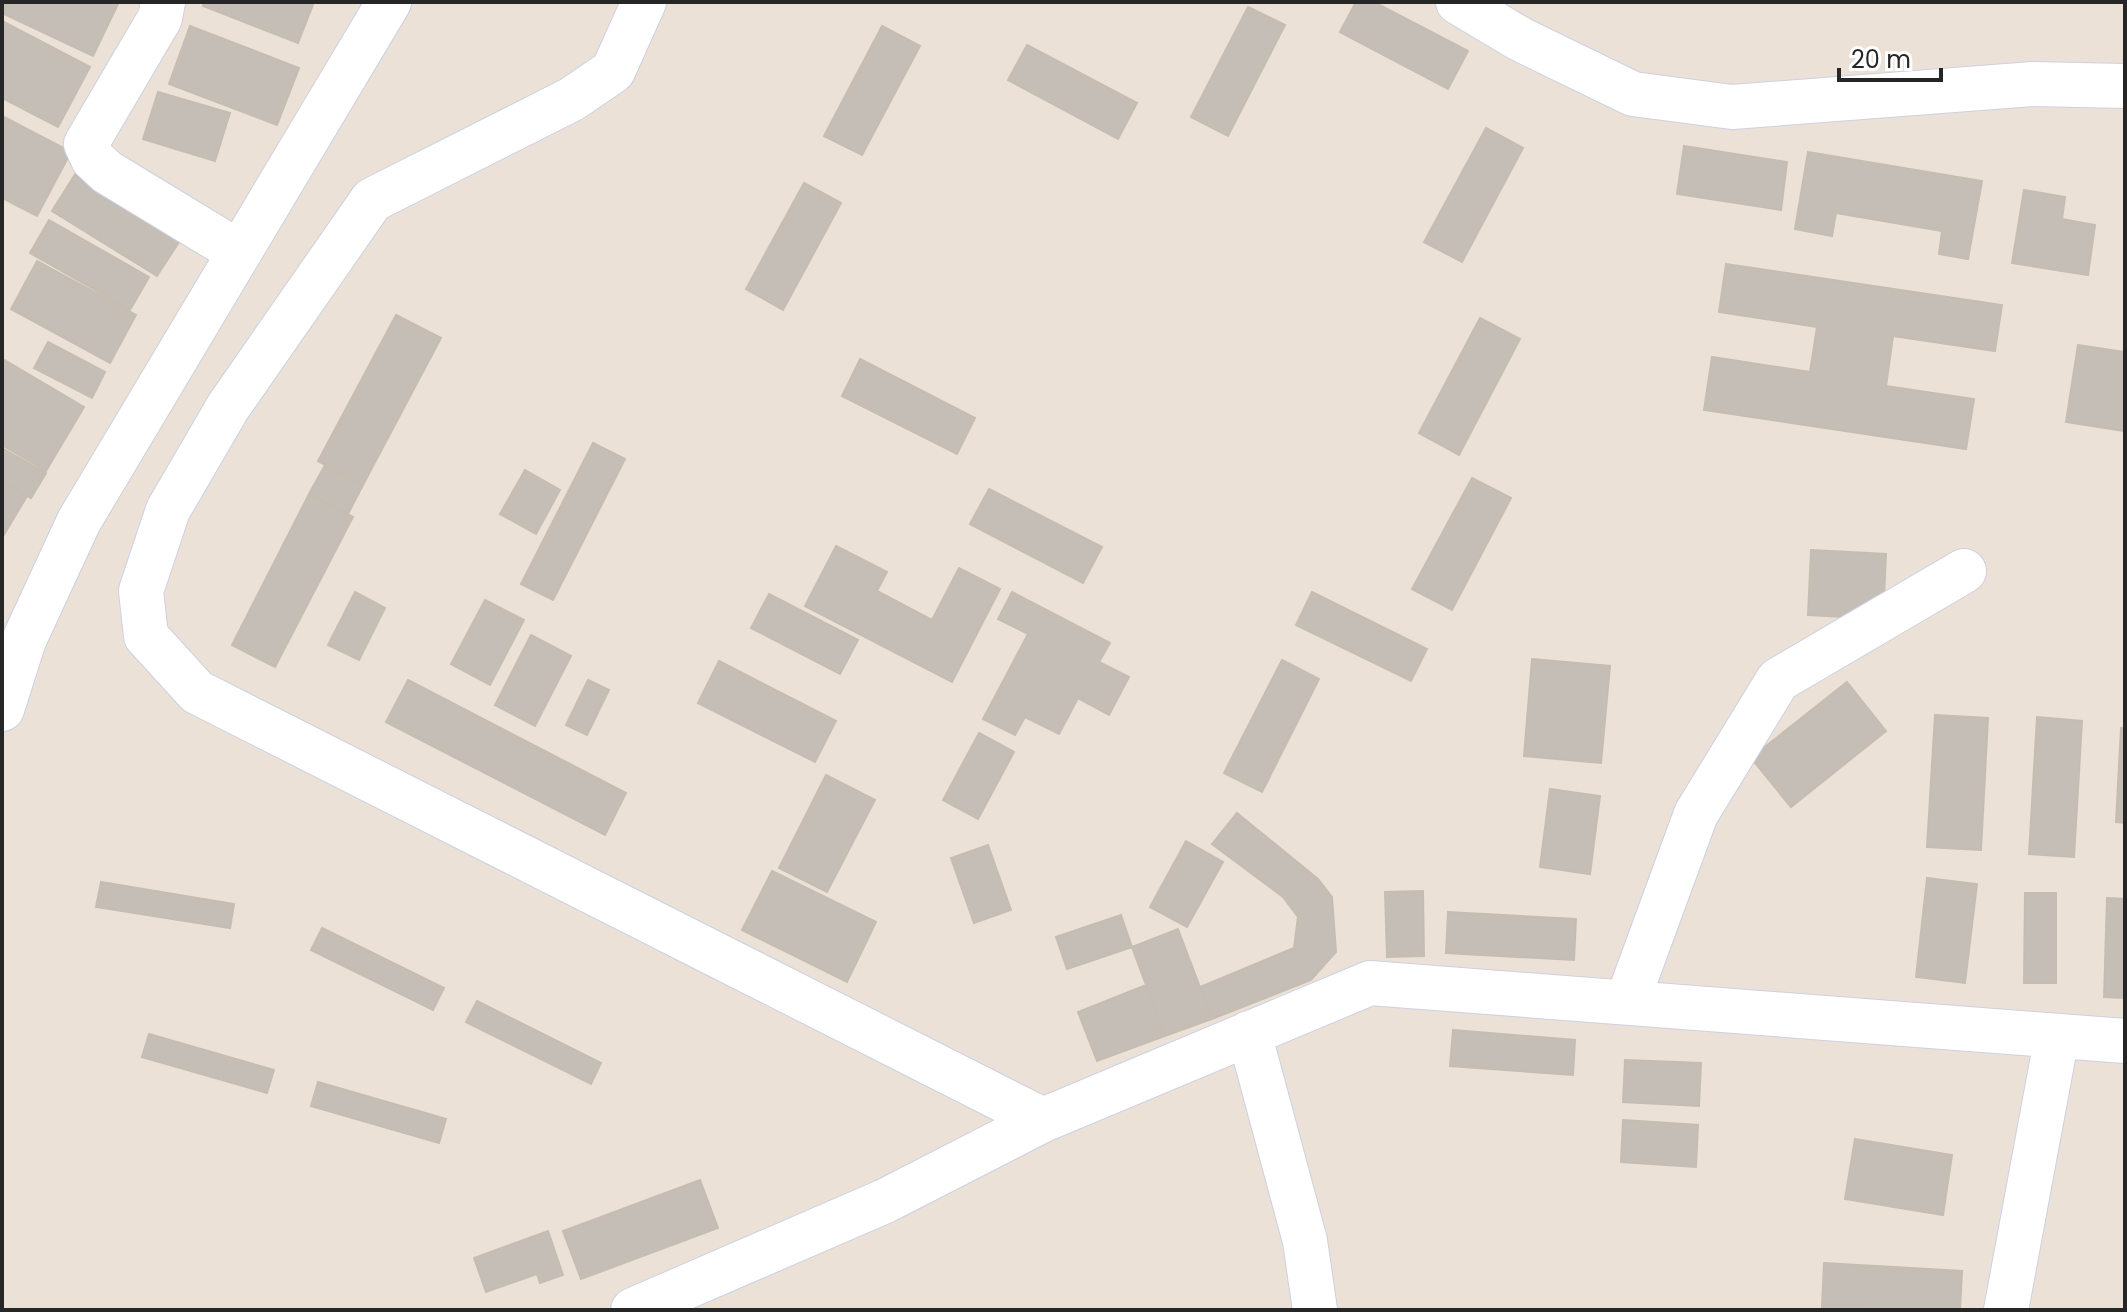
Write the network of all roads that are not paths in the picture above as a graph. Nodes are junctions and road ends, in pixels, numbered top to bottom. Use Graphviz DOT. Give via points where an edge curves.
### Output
graph roads {
  1 [pos="163,2"];
  2 [pos="389,2"];
  3 [pos="644,2"];
  4 [pos="1458,2"];
  5 [pos="2125,86"];
  6 [pos="237,251"];
  7 [pos="1964,571"];
  8 [pos="13,641"];
  9 [pos="2,709"];
  10 [pos="1627,1002"];
  11 [pos="1249,1033"];
  12 [pos="2057,1036"];
  13 [pos="2125,1041"];
  14 [pos="1043,1120"];
  15 [pos="633,1310"];
  16 [pos="1315,1310"];
  17 [pos="2006,1310"];
  1 -- 6 [label="street" via="160,18 86,144 107,172"];
  2 -- 6 [label="street"];
  3 -- 14 [label="street" via="613,71 572,99 372,200 228,407 168,510 141,591 146,636 197,692"];
  4 -- 5 [label="street" via="1633,94 1732,107 2033,84"];
  6 -- 8 [label="street"];
  7 -- 10 [label="street" via="1778,680 1696,814"];
  8 -- 9 [label="street"];
  10 -- 11 [label="street" via="1370,983"];
  10 -- 12 [label="street"];
  11 -- 14 [label="street"];
  11 -- 16 [label="street" via="1305,1241"];
  12 -- 13 [label="street"];
  12 -- 17 [label="street"];
  14 -- 15 [label="street" via="885,1201"];
}
